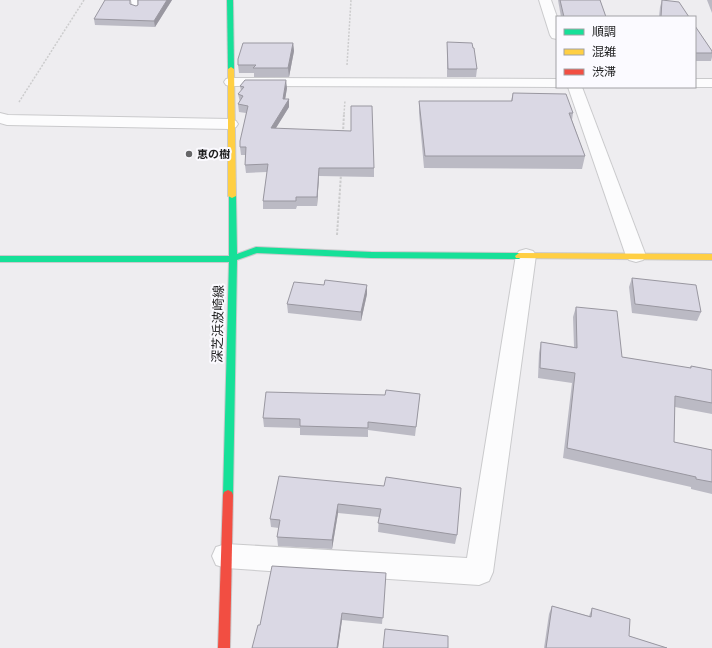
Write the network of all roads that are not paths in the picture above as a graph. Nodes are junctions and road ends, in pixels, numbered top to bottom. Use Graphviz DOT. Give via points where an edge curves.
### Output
graph roads {
  1 [pos="134,0"];
  2 [pos="230,0"];
  3 [pos="545,0"];
  4 [pos="136,10"];
  5 [pos="556,32"];
  6 [pos="231,82"];
  7 [pos="556,83"];
  8 [pos="696,83"];
  9 [pos="712,83"];
  10 [pos="575,88"];
  11 [pos="4,119"];
  12 [pos="230,124"];
  13 [pos="526,255"];
  14 [pos="636,256"];
  15 [pos="712,257"];
  16 [pos="233,258"];
  17 [pos="0,259"];
  18 [pos="226,556"];
  19 [pos="224,648"];
  1 -- 4 [label="lane"];
  2 -- 6 [label="main road, 深芝浜波崎線"];
  3 -- 5 [label="street"];
  6 -- 7 [label="street"];
  6 -- 12 [label="main road, 深芝浜波崎線"];
  8 -- 9 [label="street"];
  10 -- 14 [label="street"];
  11 -- 12 [label="street"];
  12 -- 16 [label="main road, 深芝浜波崎線"];
  13 -- 14 [label="main road"];
  13 -- 16 [label="main road" via="256,250"];
  13 -- 18 [label="street" via="479,572"];
  14 -- 15 [label="main road"];
  16 -- 17 [label="main road"];
  16 -- 18 [label="main road, 深芝浜波崎線"];
  18 -- 19 [label="main road, 深芝浜波崎線"];
}
